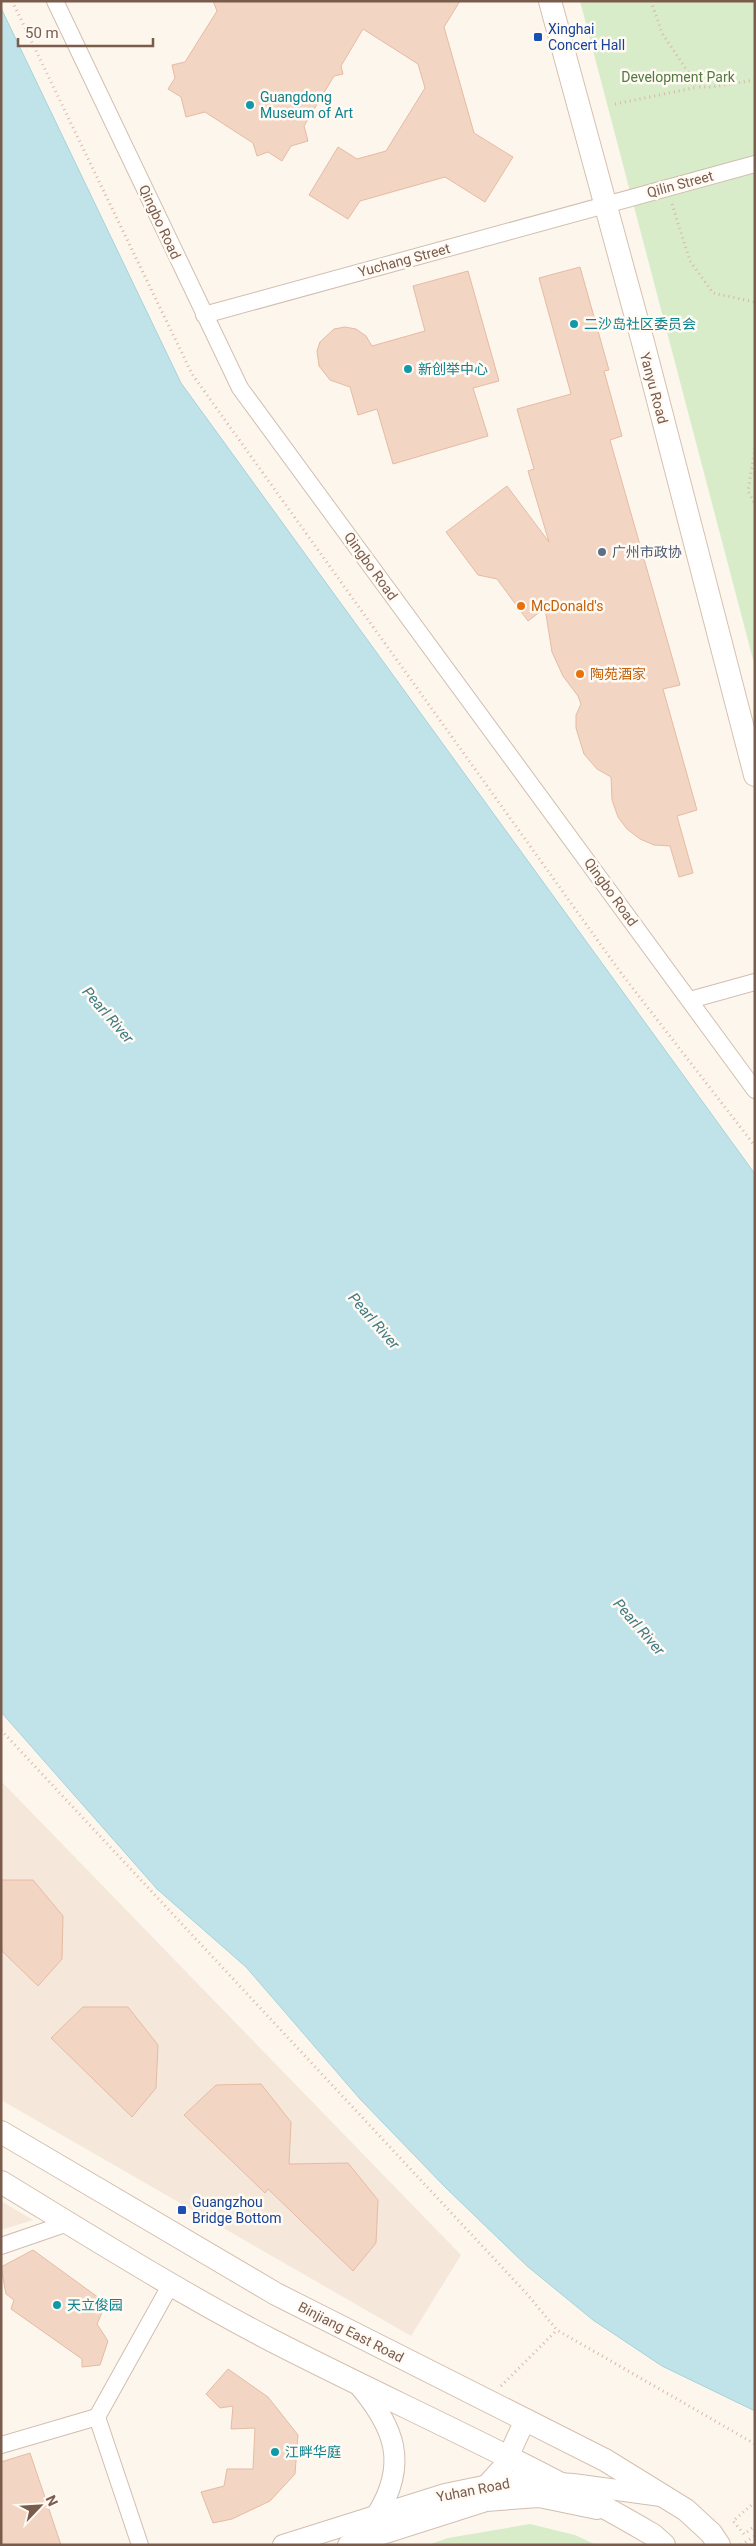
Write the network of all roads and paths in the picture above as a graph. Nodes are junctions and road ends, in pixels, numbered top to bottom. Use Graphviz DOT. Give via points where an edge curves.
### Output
graph roads {
  1 [pos="12,1"];
  2 [pos="55,1"];
  3 [pos="550,1"];
  4 [pos="651,1"];
  5 [pos="755,80"];
  6 [pos="698,87"];
  7 [pos="615,104"];
  8 [pos="755,164"];
  9 [pos="667,188"];
  10 [pos="605,204"];
  11 [pos="755,302"];
  12 [pos="204,315"];
  13 [pos="755,448"];
  14 [pos="755,505"];
  15 [pos="755,775"];
  16 [pos="755,982"];
  17 [pos="690,1000"];
  18 [pos="755,1090"];
  19 [pos="755,1146"];
  20 [pos="1,1730"];
  21 [pos="1,2132"];
  22 [pos="1,2182"];
  23 [pos="68,2223"];
  24 [pos="1,2246"];
  25 [pos="171,2284"];
  26 [pos="557,2330"];
  27 [pos="357,2383"];
  28 [pos="487,2400"];
  29 [pos="97,2417"];
  30 [pos="525,2420"];
  31 [pos="755,2444"];
  32 [pos="1,2445"];
  33 [pos="668,2497"];
  34 [pos="755,2502"];
  35 [pos="463,2507"];
  36 [pos="618,2514"];
  37 [pos="376,2516"];
  38 [pos="703,2525"];
  39 [pos="755,2526"];
  40 [pos="755,2536"];
  41 [pos="140,2545"];
  42 [pos="283,2545"];
  43 [pos="348,2545"];
  44 [pos="664,2545"];
  45 [pos="719,2545"];
  46 [pos="725,2545"];
  47 [pos="741,2545"];
  1 -- 19 [label="path" via="192,374 621,972"];
  2 -- 12 [label="street, Qingbo Road"];
  3 -- 10 [label="main road, Yanyu Road"];
  4 -- 6 [label="path" via="662,33"];
  5 -- 6 [label="path"];
  6 -- 7 [label="path"];
  8 -- 9 [label="street, Qilin Street"];
  9 -- 10 [label="street, Qilin Street"];
  9 -- 11 [label="path" via="690,261 713,293"];
  10 -- 12 [label="street, Yuchang Street"];
  10 -- 15 [label="main road, Yanyu Road"];
  12 -- 17 [label="street, Qingbo Road" via="240,388"];
  13 -- 14 [label="path" via="748,491"];
  16 -- 17 [label="street"];
  17 -- 18 [label="street, Qingbo Road"];
  20 -- 26 [label="path"];
  21 -- 28 [label="main road, Binjiang East Road" via="276,2294"];
  22 -- 23 [label="main road"];
  23 -- 24 [label="street"];
  23 -- 25 [label="main road"];
  25 -- 27 [label="main road"];
  25 -- 29 [label="street"];
  26 -- 28 [label="path"];
  26 -- 31 [label="path"];
  27 -- 36 [label="main road"];
  27 -- 37 [label="street" via="380,2413 395,2450 394,2478 387,2499"];
  28 -- 30 [label="main road, Binjiang East Road"];
  29 -- 32 [label="street"];
  29 -- 41 [label="street"];
  30 -- 33 [label="main road, Binjiang East Road" via="605,2460"];
  30 -- 35 [label="street" via="504,2466"];
  33 -- 37 [label="street, Yuhan Road" via="612,2488 503,2482 445,2494"];
  33 -- 38 [label="main road, Binjiang East Road"];
  34 -- 39 [label="path" via="732,2521 744,2534"];
  35 -- 36 [label="street, Yuhan Road" via="511,2497 539,2497"];
  35 -- 43 [label="street, Yuhan Road"];
  36 -- 44 [label="main road"];
  37 -- 42 [label="street, Yuhan Road"];
  38 -- 45 [label="main road, Binjiang East Road"];
  38 -- 46 [label="street, Binjiang East Road"];
  40 -- 47 [label="path"];
}
